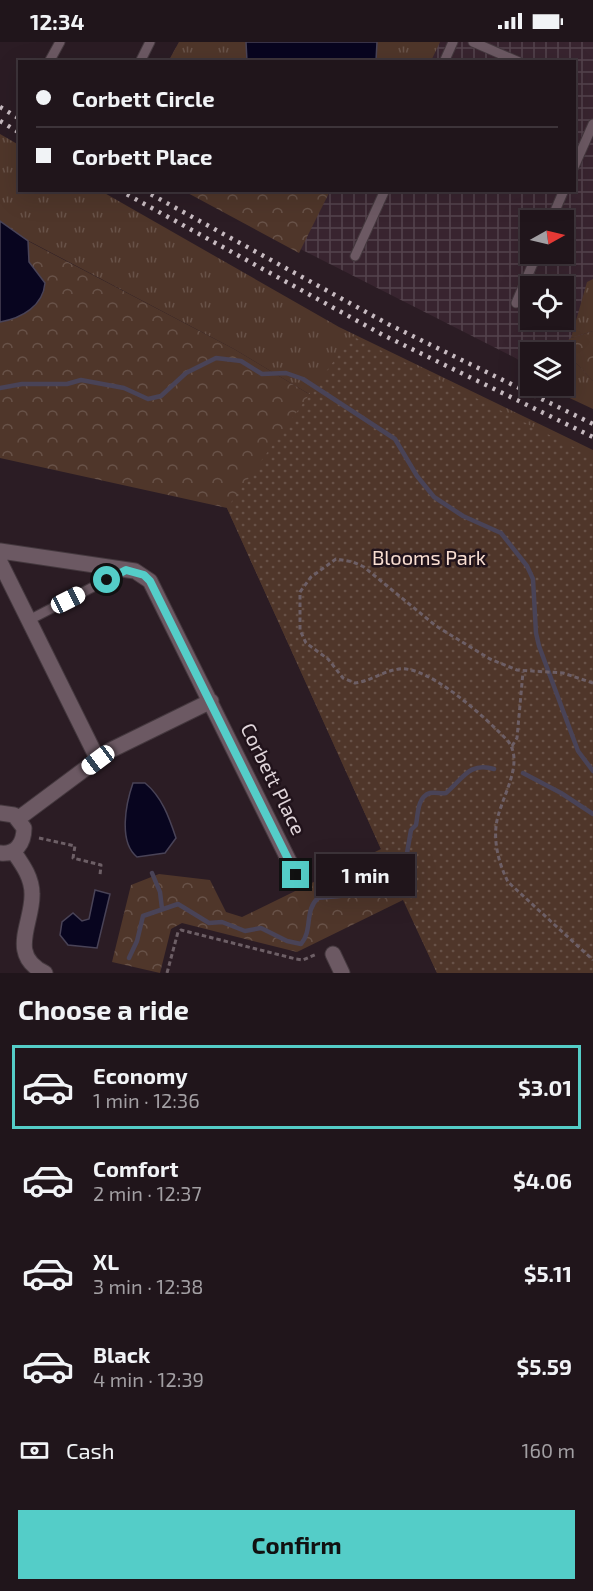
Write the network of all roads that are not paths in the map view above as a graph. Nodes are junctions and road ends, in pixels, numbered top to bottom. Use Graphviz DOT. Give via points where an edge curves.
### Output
graph roads {
  1 [pos="60,42"];
  2 [pos="149,42"];
  3 [pos="453,42"];
  4 [pos="473,42"];
  5 [pos="50,60"];
  6 [pos="141,60"];
  7 [pos="445,60"];
  8 [pos="514,60"];
  9 [pos="593,124"];
  10 [pos="576,162"];
  11 [pos="384,192"];
  12 [pos="563,192"];
  13 [pos="555,210"];
  14 [pos="355,256"];
  15 [pos="533,264"];
  16 [pos="516,303"];
  17 [pos="0,551"];
  18 [pos="0,562"];
  19 [pos="126,570"];
  20 [pos="29,620"];
  21 [pos="211,701"];
  22 [pos="98,760"];
  23 [pos="0,813"];
  24 [pos="19,818"];
  25 [pos="7,852"];
  26 [pos="296,875"];
  27 [pos="333,954"];
  28 [pos="45,973"];
  29 [pos="342,973"];
  1 -- 5 [label="lane"];
  2 -- 6 [label="lane"];
  3 -- 7 [label="lane"];
  4 -- 8 [label="lane"];
  9 -- 10 [label="lane"];
  11 -- 14 [label="lane"];
  12 -- 13 [label="lane"];
  15 -- 16 [label="lane"];
  17 -- 19 [label="street, Corbett Place"];
  18 -- 20 [label="street"];
  19 -- 20 [label="lane"];
  19 -- 21 [label="street, Corbett Place" via="150,581"];
  20 -- 22 [label="street"];
  21 -- 22 [label="street"];
  21 -- 26 [label="street, Corbett Place"];
  22 -- 24 [label="street"];
  23 -- 24 [label="street"];
  24 -- 25 [label="street" via="24,833 20,846"];
  25 -- 28 [label="street" via="26,870 32,893 23,945 30,963"];
  27 -- 29 [label="street"];
}
